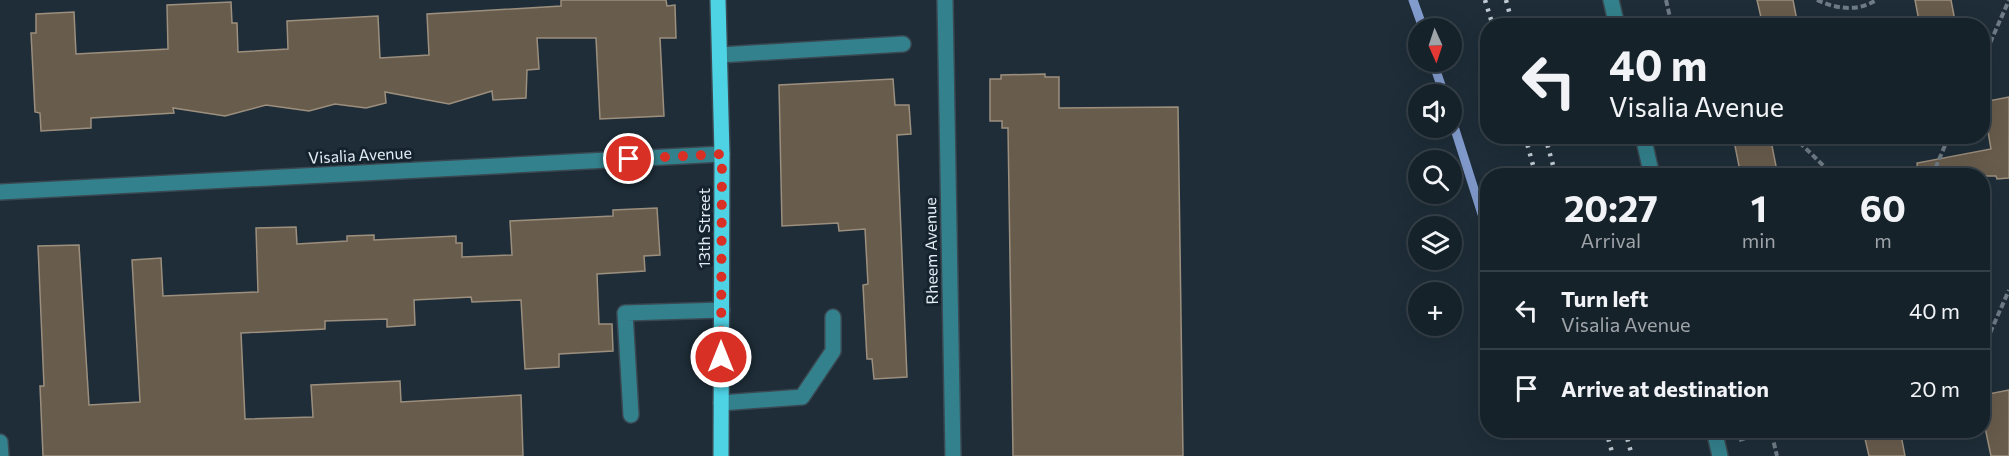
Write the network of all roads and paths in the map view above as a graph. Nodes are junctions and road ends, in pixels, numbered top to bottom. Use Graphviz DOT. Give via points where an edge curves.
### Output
graph roads {
  1 [pos="718,0"];
  2 [pos="945,0"];
  3 [pos="1611,0"];
  4 [pos="1666,0"];
  5 [pos="1818,0"];
  6 [pos="1876,0"];
  7 [pos="2009,0"];
  8 [pos="1615,18"];
  9 [pos="1670,18"];
  10 [pos="1990,43"];
  11 [pos="903,44"];
  12 [pos="720,55"];
  13 [pos="1644,144"];
  14 [pos="1801,144"];
  15 [pos="1946,144"];
  16 [pos="722,154"];
  17 [pos="1650,168"];
  18 [pos="1826,168"];
  19 [pos="1935,168"];
  20 [pos="0,192"];
  21 [pos="2009,290"];
  22 [pos="722,310"];
  23 [pos="832,317"];
  24 [pos="1990,333"];
  25 [pos="721,403"];
  26 [pos="631,415"];
  27 [pos="1742,438"];
  28 [pos="1773,438"];
  29 [pos="0,442"];
  30 [pos="1717,444"];
  31 [pos="1,456"];
  32 [pos="721,456"];
  33 [pos="953,456"];
  34 [pos="1777,456"];
  1 -- 12 [label="main road, 13th Street"];
  2 -- 33 [label="street, Rheem Avenue"];
  3 -- 8 [label="street"];
  4 -- 9 [label="path"];
  5 -- 6 [label="path" via="1845,9"];
  7 -- 10 [label="path"];
  11 -- 12 [label="street"];
  12 -- 16 [label="main road, 13th Street"];
  13 -- 17 [label="street"];
  14 -- 18 [label="path"];
  15 -- 19 [label="path"];
  16 -- 20 [label="street, Visalia Avenue"];
  16 -- 22 [label="main road, 13th Street"];
  21 -- 24 [label="path"];
  22 -- 25 [label="main road, 13th Street"];
  22 -- 26 [label="street" via="625,313"];
  23 -- 25 [label="street" via="833,351 802,397"];
  25 -- 32 [label="main road, 13th Street"];
  27 -- 30 [label="path"];
  28 -- 34 [label="path"];
  29 -- 31 [label="street"];
}
